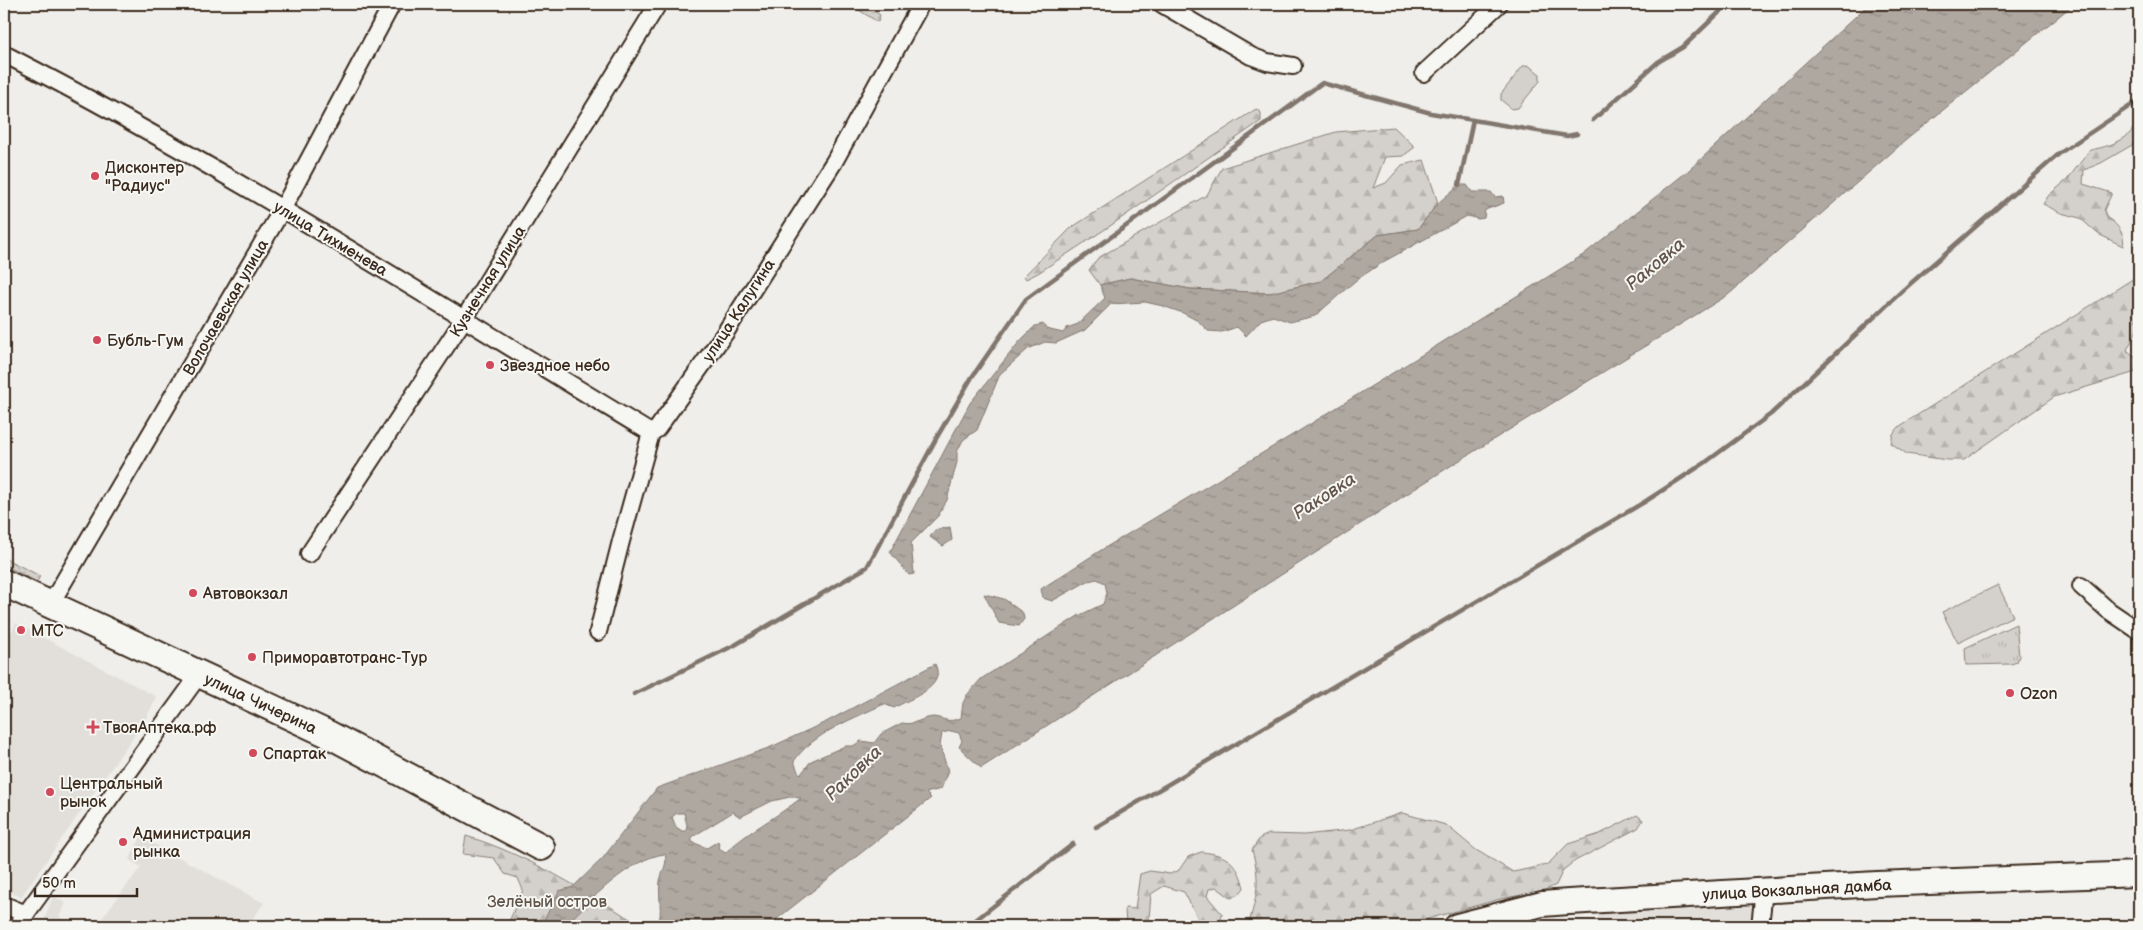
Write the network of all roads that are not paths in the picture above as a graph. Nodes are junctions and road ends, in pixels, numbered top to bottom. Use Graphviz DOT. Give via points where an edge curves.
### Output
graph roads {
  1 [pos="392,4"];
  2 [pos="658,4"];
  3 [pos="920,4"];
  4 [pos="1162,4"];
  5 [pos="1499,4"];
  6 [pos="4,54"];
  7 [pos="1293,66"];
  8 [pos="1424,73"];
  9 [pos="283,208"];
  10 [pos="464,319"];
  11 [pos="651,433"];
  12 [pos="310,554"];
  13 [pos="4,583"];
  14 [pos="2081,586"];
  15 [pos="50,605"];
  16 [pos="2139,631"];
  17 [pos="598,632"];
  18 [pos="199,675"];
  19 [pos="541,847"];
  20 [pos="2139,874"];
  21 [pos="1764,890"];
  22 [pos="4,905"];
  23 [pos="22,920"];
  24 [pos="1457,926"];
  25 [pos="1760,926"];
  1 -- 9 [label="street, Волочаевская улица"];
  2 -- 10 [label="street, Кузнечная улица"];
  3 -- 11 [label="street, улица Калугина" via="834,162 725,333"];
  4 -- 7 [label="street" via="1251,56"];
  5 -- 8 [label="street"];
  6 -- 9 [label="street, улица Тихменева"];
  9 -- 10 [label="street, улица Тихменева"];
  9 -- 15 [label="street, Волочаевская улица"];
  10 -- 11 [label="street, улица Тихменева"];
  10 -- 12 [label="street, Кузнечная улица"];
  11 -- 17 [label="street, улица Калугина"];
  13 -- 15 [label="main road, улица Чичерина"];
  14 -- 16 [label="street"];
  15 -- 18 [label="main road, улица Чичерина"];
  18 -- 19 [label="main road, улица Чичерина" via="328,734"];
  18 -- 23 [label="street"];
  20 -- 21 [label="street, улица Вокзальная дамба"];
  21 -- 24 [label="street, улица Вокзальная дамба" via="1542,904"];
  21 -- 25 [label="street"];
  22 -- 23 [label="street"];
}
